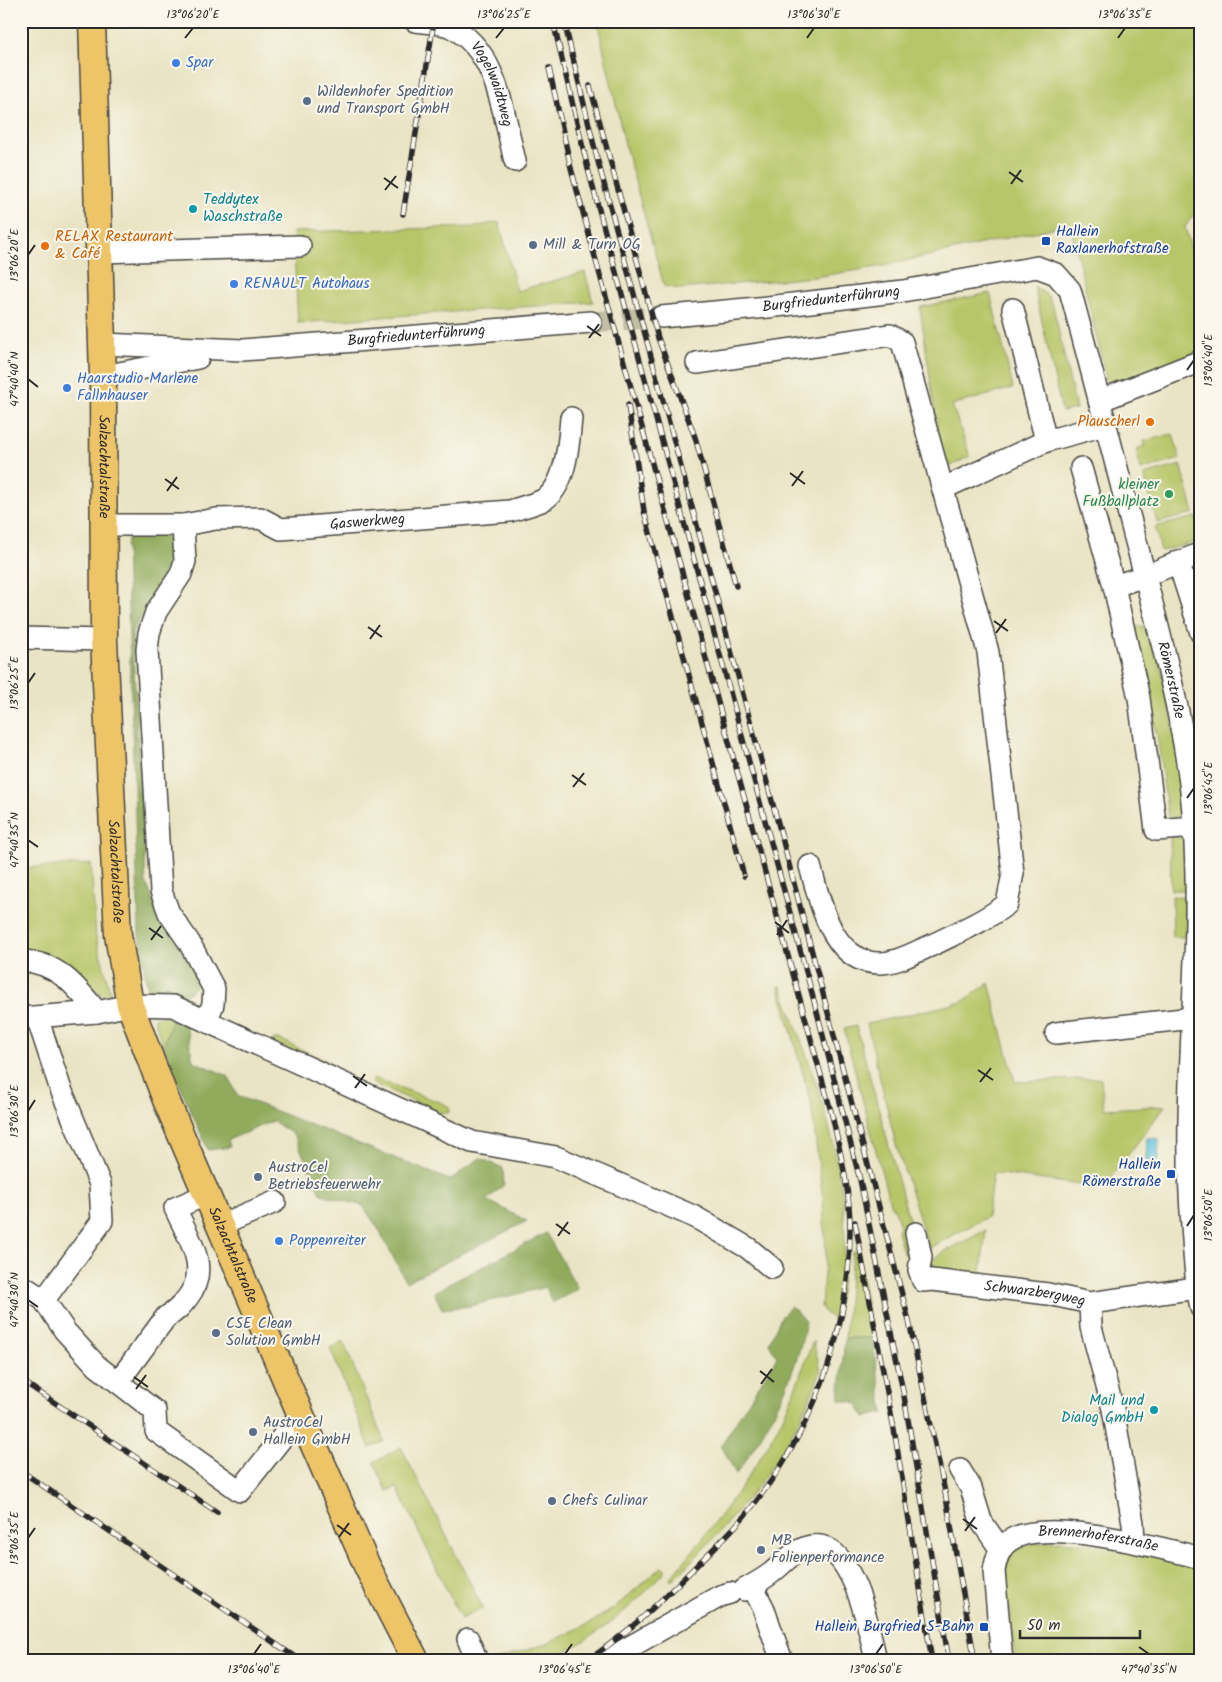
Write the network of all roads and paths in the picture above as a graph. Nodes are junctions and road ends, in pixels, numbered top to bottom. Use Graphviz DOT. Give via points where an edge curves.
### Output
graph roads {
  1 [pos="92,21"];
  2 [pos="415,21"];
  3 [pos="515,161"];
  4 [pos="300,246"];
  5 [pos="99,252"];
  6 [pos="1001,273"];
  7 [pos="1013,309"];
  8 [pos="661,317"];
  9 [pos="591,322"];
  10 [pos="102,344"];
  11 [pos="242,350"];
  12 [pos="1201,360"];
  13 [pos="697,363"];
  14 [pos="103,376"];
  15 [pos="1100,401"];
  16 [pos="571,418"];
  17 [pos="1105,425"];
  18 [pos="1046,441"];
  19 [pos="1081,468"];
  20 [pos="944,488"];
  21 [pos="105,525"];
  22 [pos="183,525"];
  23 [pos="1201,553"];
  24 [pos="1178,561"];
  25 [pos="1145,576"];
  26 [pos="1114,586"];
  27 [pos="1201,633"];
  28 [pos="21,638"];
  29 [pos="104,640"];
  30 [pos="1196,798"];
  31 [pos="1195,827"];
  32 [pos="810,866"];
  33 [pos="21,961"];
  34 [pos="1198,967"];
  35 [pos="130,1005"];
  36 [pos="98,1012"];
  37 [pos="29,1017"];
  38 [pos="1193,1018"];
  39 [pos="207,1020"];
  40 [pos="1056,1033"];
  41 [pos="1195,1106"];
  42 [pos="208,1194"];
  43 [pos="275,1202"];
  44 [pos="221,1225"];
  45 [pos="916,1233"];
  46 [pos="772,1268"];
  47 [pos="21,1285"];
  48 [pos="1199,1298"];
  49 [pos="44,1300"];
  50 [pos="1090,1304"];
  51 [pos="118,1382"];
  52 [pos="303,1420"];
  53 [pos="960,1470"];
  54 [pos="1134,1540"];
  55 [pos="1001,1550"];
  56 [pos="1201,1558"];
  57 [pos="742,1590"];
  58 [pos="468,1639"];
  59 [pos="416,1661"];
  60 [pos="477,1661"];
  61 [pos="605,1661"];
  62 [pos="782,1661"];
  63 [pos="876,1661"];
  64 [pos="1002,1661"];
  1 -- 5 [label="main road, Salzachtalstraße"];
  2 -- 3 [label="street, Vogelwaidtweg" via="447,25 468,38 482,53 491,69"];
  4 -- 5 [label="street"];
  5 -- 10 [label="main road, Salzachtalstraße"];
  6 -- 8 [label="street, Burgfriedunterführung" via="903,291"];
  6 -- 15 [label="street, Römerstraße" via="1037,267 1056,274 1070,290"];
  7 -- 18 [label="street"];
  9 -- 11 [label="street, Burgfriedunterführung"];
  10 -- 11 [label="street, Burgfriedunterführung"];
  10 -- 14 [label="main road, Salzachtalstraße"];
  11 -- 14 [label="street, Burgfriedunterführung"];
  12 -- 15 [label="street"];
  13 -- 20 [label="street" via="890,335 902,342"];
  14 -- 21 [label="main road, Salzachtalstraße"];
  15 -- 17 [label="street, Römerstraße"];
  16 -- 22 [label="street, Gaswerkweg" via="563,472 552,492 542,501 510,511 281,529 260,518 216,519"];
  17 -- 18 [label="street"];
  17 -- 25 [label="street, Römerstraße"];
  18 -- 20 [label="street"];
  19 -- 26 [label="street"];
  20 -- 32 [label="street" via="988,652 1014,873 1007,904 986,920 902,958 880,964 860,960 833,932 823,913"];
  21 -- 22 [label="street, Gaswerkweg"];
  21 -- 29 [label="main road, Salzachtalstraße"];
  22 -- 39 [label="street" via="186,561 156,612 147,650 161,891 169,913 214,989"];
  23 -- 24 [label="street"];
  24 -- 25 [label="street"];
  24 -- 27 [label="street"];
  25 -- 26 [label="street"];
  25 -- 30 [label="street, Römerstraße" via="1164,645"];
  26 -- 31 [label="street" via="1139,698 1156,830"];
  28 -- 29 [label="street"];
  29 -- 35 [label="main road, Salzachtalstraße" via="118,935"];
  30 -- 31 [label="street, Römerstraße"];
  31 -- 34 [label="street, Römerstraße"];
  33 -- 36 [label="street" via="51,966 78,988"];
  34 -- 38 [label="street, Römerstraße"];
  35 -- 36 [label="street"];
  35 -- 39 [label="street" via="173,1006"];
  35 -- 42 [label="main road, Salzachtalstraße" via="166,1100"];
  36 -- 37 [label="street"];
  37 -- 49 [label="street" via="100,1184 102,1221"];
  38 -- 40 [label="street"];
  38 -- 41 [label="street, Römerstraße"];
  39 -- 46 [label="street" via="472,1142 556,1157 695,1217 748,1248"];
  41 -- 48 [label="street, Römerstraße" via="1187,1170"];
  42 -- 44 [label="main road, Salzachtalstraße"];
  42 -- 51 [label="street" via="175,1208 200,1264 197,1286 176,1312 166,1317"];
  43 -- 44 [label="street"];
  44 -- 52 [label="main road, Salzachtalstraße"];
  45 -- 50 [label="street, Schwarzbergweg" via="921,1257 919,1270 924,1281 1048,1294"];
  47 -- 49 [label="street"];
  48 -- 50 [label="street, Schwarzbergweg"];
  49 -- 51 [label="street" via="65,1331 97,1366"];
  50 -- 54 [label="street" via="1091,1327 1113,1409"];
  51 -- 52 [label="street" via="155,1411 156,1431 240,1491 292,1425"];
  52 -- 59 [label="main road, Salzachtalstraße" via="367,1566"];
  53 -- 55 [label="street" via="971,1488 981,1521"];
  54 -- 55 [label="street, Brennerhoferstraße" via="1037,1533 1020,1535 1008,1541"];
  54 -- 56 [label="street, Brennerhoferstraße"];
  55 -- 64 [label="street" via="996,1559 994,1588"];
  57 -- 61 [label="street" via="720,1596"];
  57 -- 62 [label="street" via="763,1607"];
  57 -- 63 [label="street" via="768,1576 794,1553 808,1546 822,1547 836,1554 854,1582"];
  58 -- 60 [label="street"];
}
